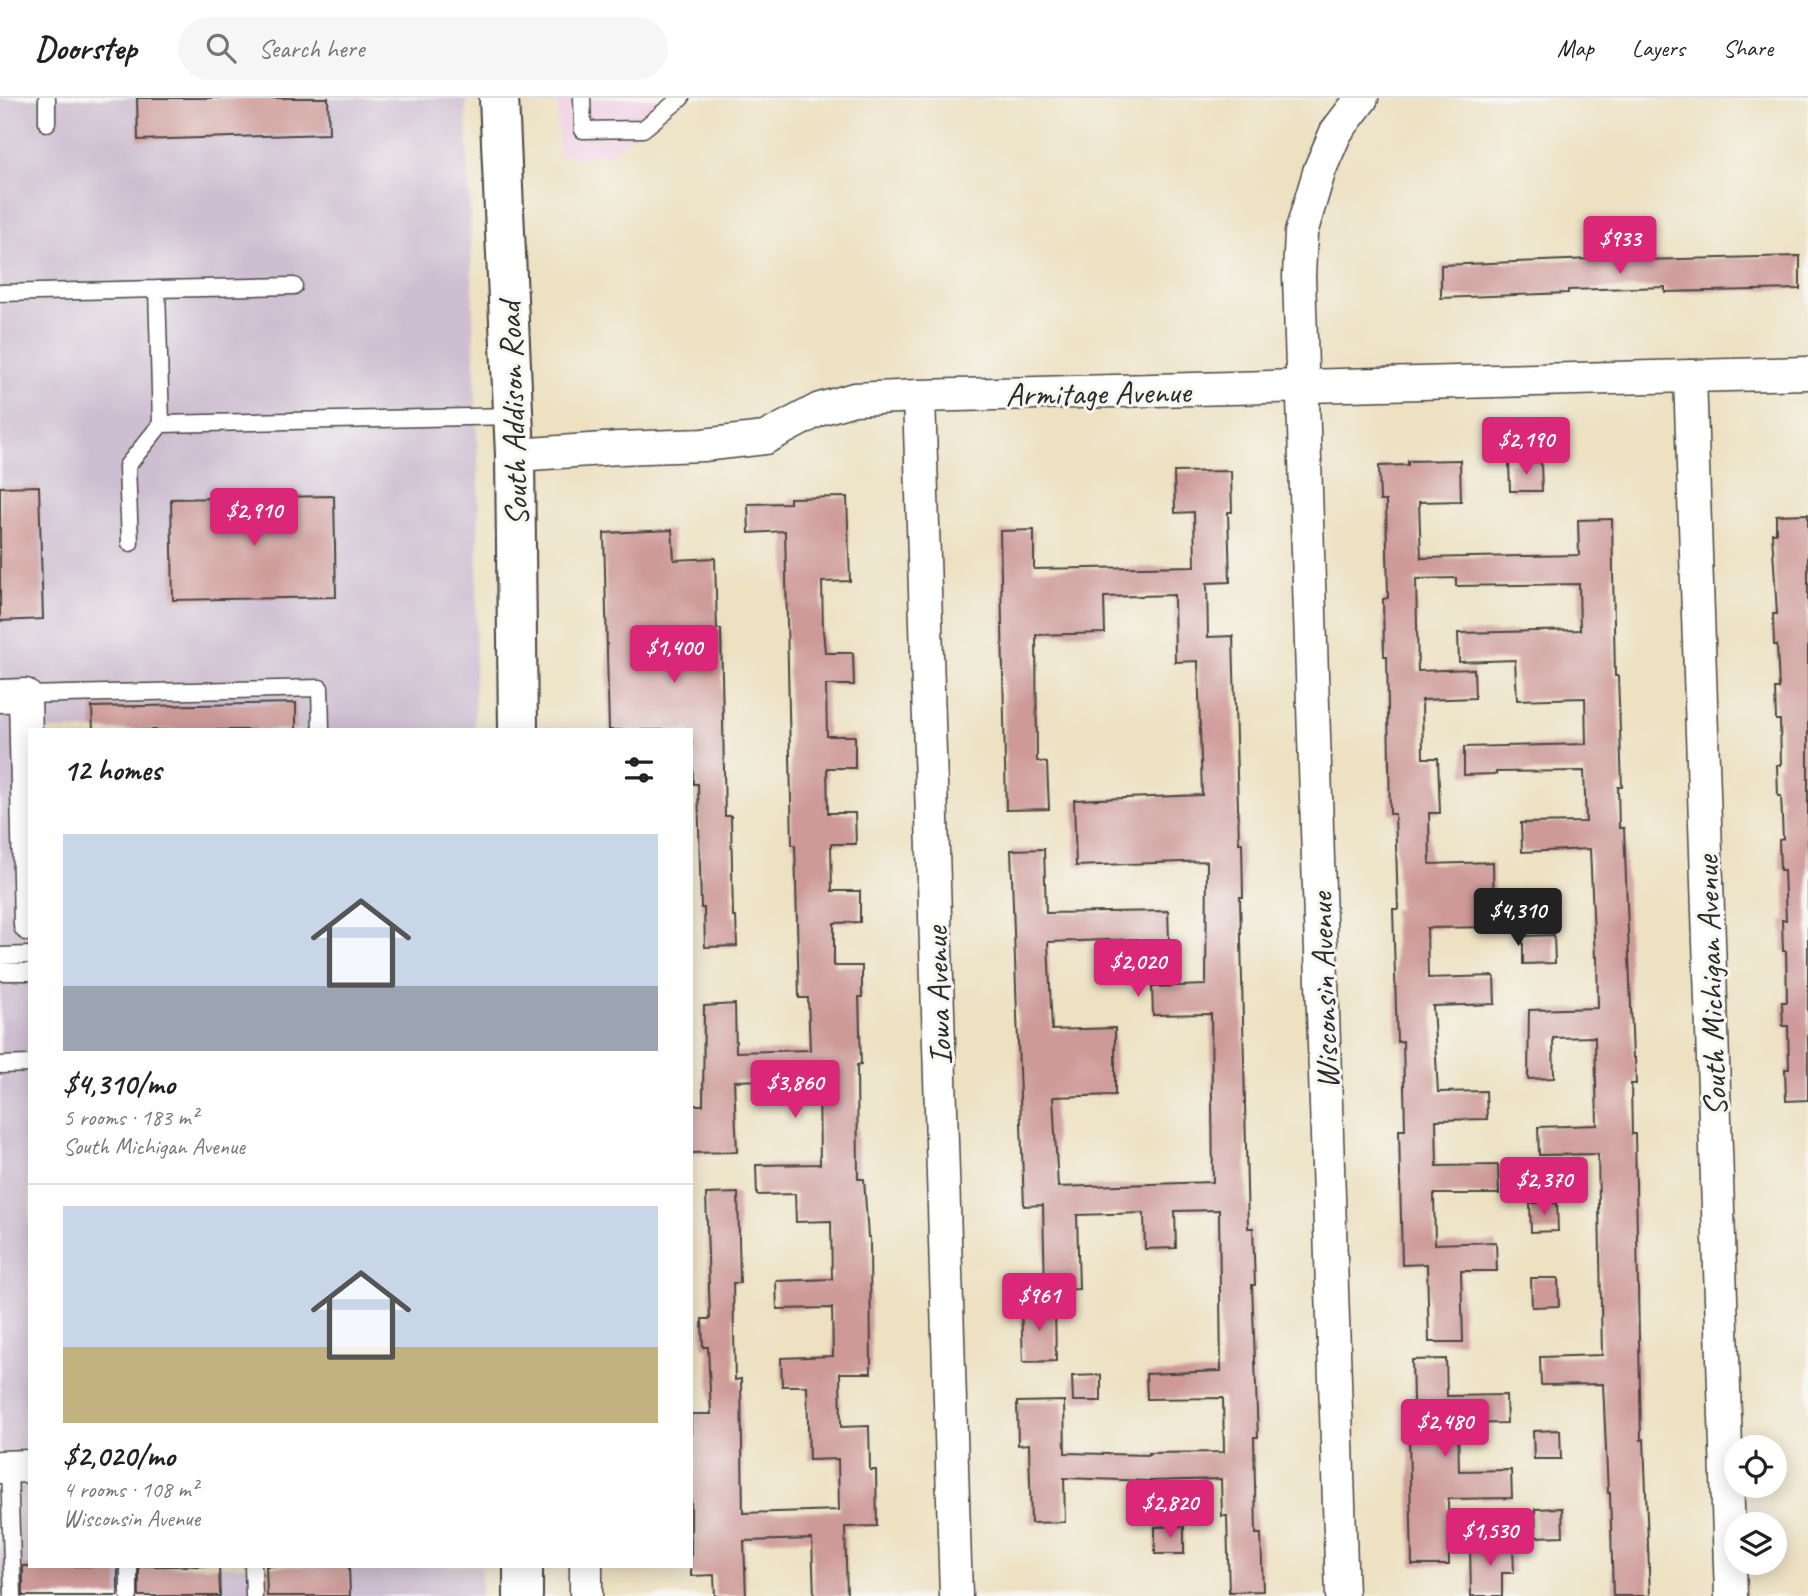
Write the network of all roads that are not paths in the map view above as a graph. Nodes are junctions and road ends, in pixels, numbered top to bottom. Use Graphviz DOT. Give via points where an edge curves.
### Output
graph roads {
  1 [pos="47,98"];
  2 [pos="499,98"];
  3 [pos="582,98"];
  4 [pos="681,98"];
  5 [pos="1362,98"];
  6 [pos="47,123"];
  7 [pos="294,286"];
  8 [pos="157,289"];
  9 [pos="0,293"];
  10 [pos="1808,373"];
  11 [pos="1690,376"];
  12 [pos="1304,387"];
  13 [pos="919,396"];
  14 [pos="513,416"];
  15 [pos="161,424"];
  16 [pos="515,455"];
  17 [pos="130,543"];
  18 [pos="12,695"];
  19 [pos="321,728"];
  20 [pos="518,728"];
  21 [pos="28,899"];
  22 [pos="28,955"];
  23 [pos="0,956"];
  24 [pos="0,972"];
  25 [pos="28,972"];
  26 [pos="0,1065"];
  27 [pos="28,1065"];
  28 [pos="13,1467"];
  29 [pos="129,1568"];
  30 [pos="253,1568"];
  31 [pos="523,1568"];
  32 [pos="586,1568"];
  33 [pos="13,1596"];
  34 [pos="129,1596"];
  35 [pos="254,1596"];
  36 [pos="523,1596"];
  37 [pos="586,1596"];
  38 [pos="956,1596"];
  39 [pos="1342,1596"];
  40 [pos="1731,1596"];
  1 -- 6 [label="lane"];
  2 -- 14 [label="street, South Addison Road"];
  3 -- 4 [label="lane" via="583,130 643,129"];
  5 -- 12 [label="street, Wisconsin Avenue" via="1336,132 1301,233"];
  7 -- 8 [label="lane"];
  8 -- 9 [label="lane"];
  8 -- 15 [label="lane"];
  10 -- 11 [label="street, Armitage Avenue"];
  11 -- 12 [label="street, Armitage Avenue"];
  11 -- 40 [label="street, South Michigan Avenue"];
  12 -- 13 [label="street, Armitage Avenue"];
  12 -- 39 [label="street, Wisconsin Avenue"];
  13 -- 16 [label="street, Armitage Avenue" via="854,399 820,409 765,438"];
  13 -- 38 [label="street, Iowa Avenue"];
  14 -- 15 [label="lane"];
  14 -- 16 [label="street, South Addison Road"];
  15 -- 17 [label="lane" via="127,466"];
  16 -- 20 [label="street, South Addison Road"];
  18 -- 19 [label="lane" via="320,688"];
  18 -- 21 [label="street"];
  22 -- 23 [label="lane"];
  24 -- 25 [label="lane"];
  26 -- 27 [label="lane"];
  28 -- 33 [label="lane"];
  29 -- 34 [label="lane"];
  30 -- 35 [label="lane"];
  31 -- 36 [label="street"];
  32 -- 37 [label="street"];
}
